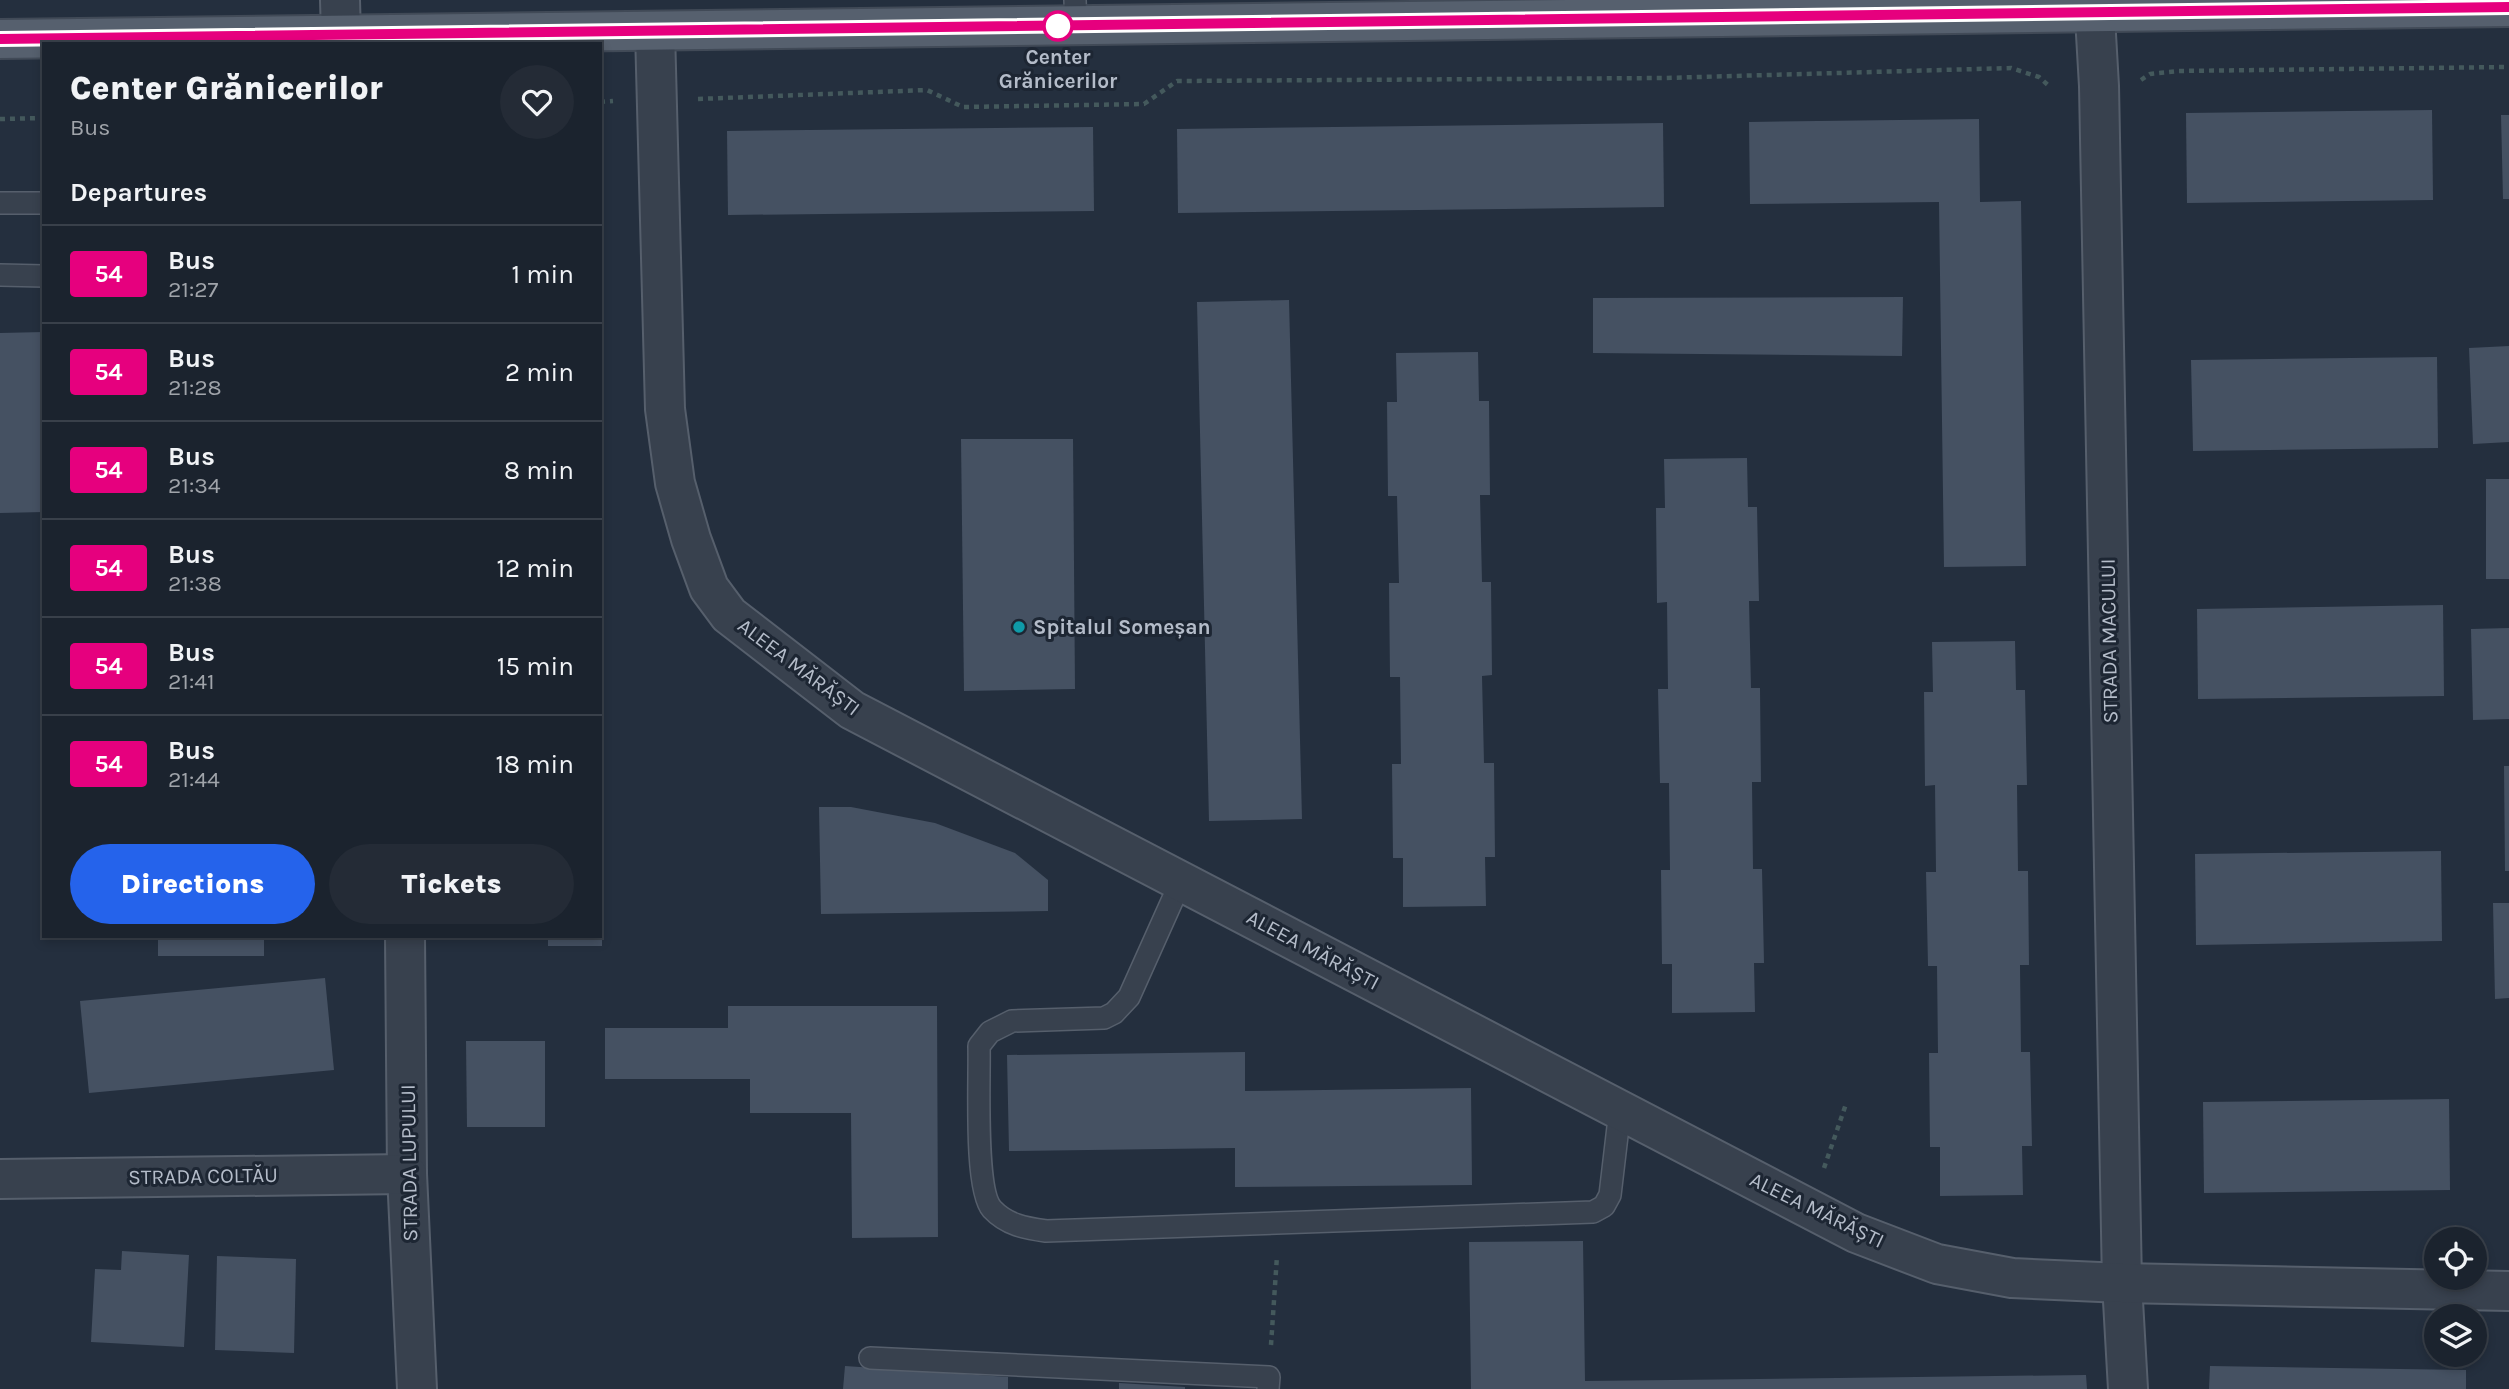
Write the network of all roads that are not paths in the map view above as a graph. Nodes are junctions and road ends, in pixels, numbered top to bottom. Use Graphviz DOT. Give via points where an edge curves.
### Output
graph roads {
  1 [pos="2491,5"];
  2 [pos="2094,6"];
  3 [pos="1554,10"];
  4 [pos="1347,11"];
  5 [pos="1076,13"];
  6 [pos="341,18"];
  7 [pos="655,31"];
  8 [pos="0,39"];
  9 [pos="399,39"];
  10 [pos="0,203"];
  11 [pos="42,203"];
  12 [pos="0,275"];
  13 [pos="42,276"];
  14 [pos="1181,881"];
  15 [pos="405,938"];
  16 [pos="1620,1110"];
  17 [pos="407,1174"];
  18 [pos="0,1179"];
  19 [pos="2122,1283"];
  20 [pos="2509,1291"];
  21 [pos="870,1358"];
  22 [pos="1269,1383"];
  23 [pos="416,1389"];
  24 [pos="2128,1389"];
  1 -- 2 [label="main road"];
  2 -- 3 [label="main road"];
  2 -- 19 [label="street, STRADA MACULUI"];
  3 -- 4 [label="main road"];
  4 -- 5 [label="main road"];
  5 -- 7 [label="main road"];
  6 -- 8 [label="main road"];
  6 -- 9 [label="main road"];
  7 -- 9 [label="main road"];
  7 -- 14 [label="street, ALEEA MĂRĂȘTI" via="665,409 675,483 709,588 729,615 852,709"];
  10 -- 11 [label="lane"];
  12 -- 13 [label="lane"];
  14 -- 16 [label="street, ALEEA MĂRĂȘTI"];
  14 -- 16 [label="lane" via="1129,997 1114,1013 1104,1018 1012,1021 990,1032 979,1046 982,1182 990,1206 1019,1227 1046,1231 1593,1212 1604,1206 1610,1195"];
  15 -- 17 [label="street, STRADA LUPULUI"];
  16 -- 19 [label="street, ALEEA MĂRĂȘTI" via="1856,1233 1937,1265 2012,1278"];
  17 -- 18 [label="street, STRADA COLTĂU"];
  17 -- 23 [label="street, STRADA LUPULUI"];
  19 -- 20 [label="street, ALEEA MĂRĂȘTI"];
  19 -- 24 [label="street, STRADA MACULUI"];
  21 -- 22 [label="lane"];
}
